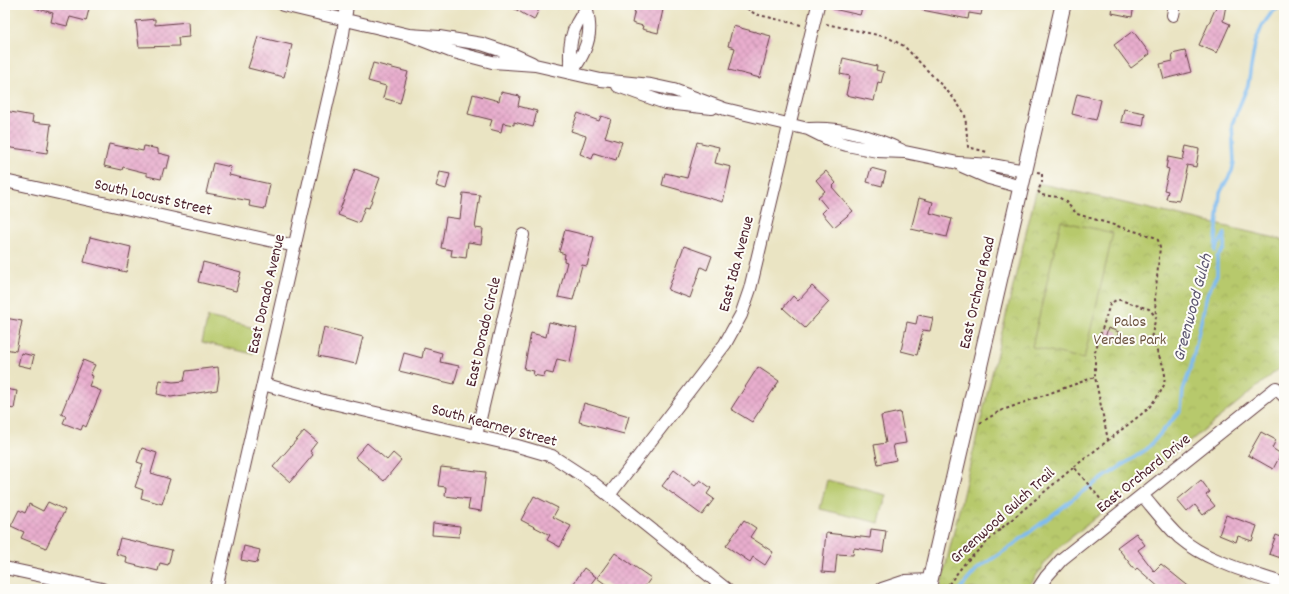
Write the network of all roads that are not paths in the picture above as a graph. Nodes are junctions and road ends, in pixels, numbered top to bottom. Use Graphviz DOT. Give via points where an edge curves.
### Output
graph roads {
  1 [pos="283,5"];
  2 [pos="347,5"];
  3 [pos="818,5"];
  4 [pos="1063,5"];
  5 [pos="587,6"];
  6 [pos="345,20"];
  7 [pos="571,73"];
  8 [pos="789,124"];
  9 [pos="958,164"];
  10 [pos="1025,171"];
  11 [pos="5,181"];
  12 [pos="1021,187"];
  13 [pos="523,235"];
  14 [pos="295,246"];
  15 [pos="263,384"];
  16 [pos="1280,392"];
  17 [pos="476,436"];
  18 [pos="609,495"];
  19 [pos="1143,496"];
  20 [pos="5,568"];
  21 [pos="930,584"];
  22 [pos="1284,584"];
  23 [pos="102,589"];
  24 [pos="216,589"];
  25 [pos="726,589"];
  26 [pos="882,589"];
  27 [pos="1038,589"];
  1 -- 6 [label="street"];
  2 -- 6 [label="street, East Dorado Avenue"];
  3 -- 8 [label="street, East Ida Avenue"];
  4 -- 10 [label="main road, East Orchard Road"];
  5 -- 7 [label="street" via="587,42 582,57"];
  6 -- 7 [label="street" via="409,35 478,43 535,65"];
  6 -- 14 [label="street, East Dorado Avenue"];
  7 -- 8 [label="street" via="601,80 665,103 725,109"];
  8 -- 9 [label="street" via="808,129 832,128 852,132 879,140 905,152"];
  8 -- 18 [label="street, East Ida Avenue" via="750,289 737,324 725,344"];
  9 -- 10 [label="street" via="992,165"];
  9 -- 12 [label="street" via="989,178"];
  10 -- 12 [label="main road, East Orchard Road"];
  11 -- 14 [label="street, South Locust Street"];
  12 -- 21 [label="main road, East Orchard Road"];
  13 -- 17 [label="street, East Dorado Circle"];
  14 -- 15 [label="street, East Dorado Avenue"];
  15 -- 17 [label="street, South Kearney Street" via="324,401"];
  15 -- 24 [label="street, East Dorado Avenue"];
  16 -- 19 [label="street, East Orchard Drive"];
  17 -- 18 [label="street, South Kearney Street" via="552,456"];
  18 -- 25 [label="street, South Kearney Street"];
  19 -- 22 [label="street" via="1172,530 1191,546 1217,559"];
  19 -- 27 [label="street, East Orchard Drive" via="1062,559 1049,572"];
  20 -- 23 [label="street"];
  21 -- 26 [label="street" via="906,581"];
}
